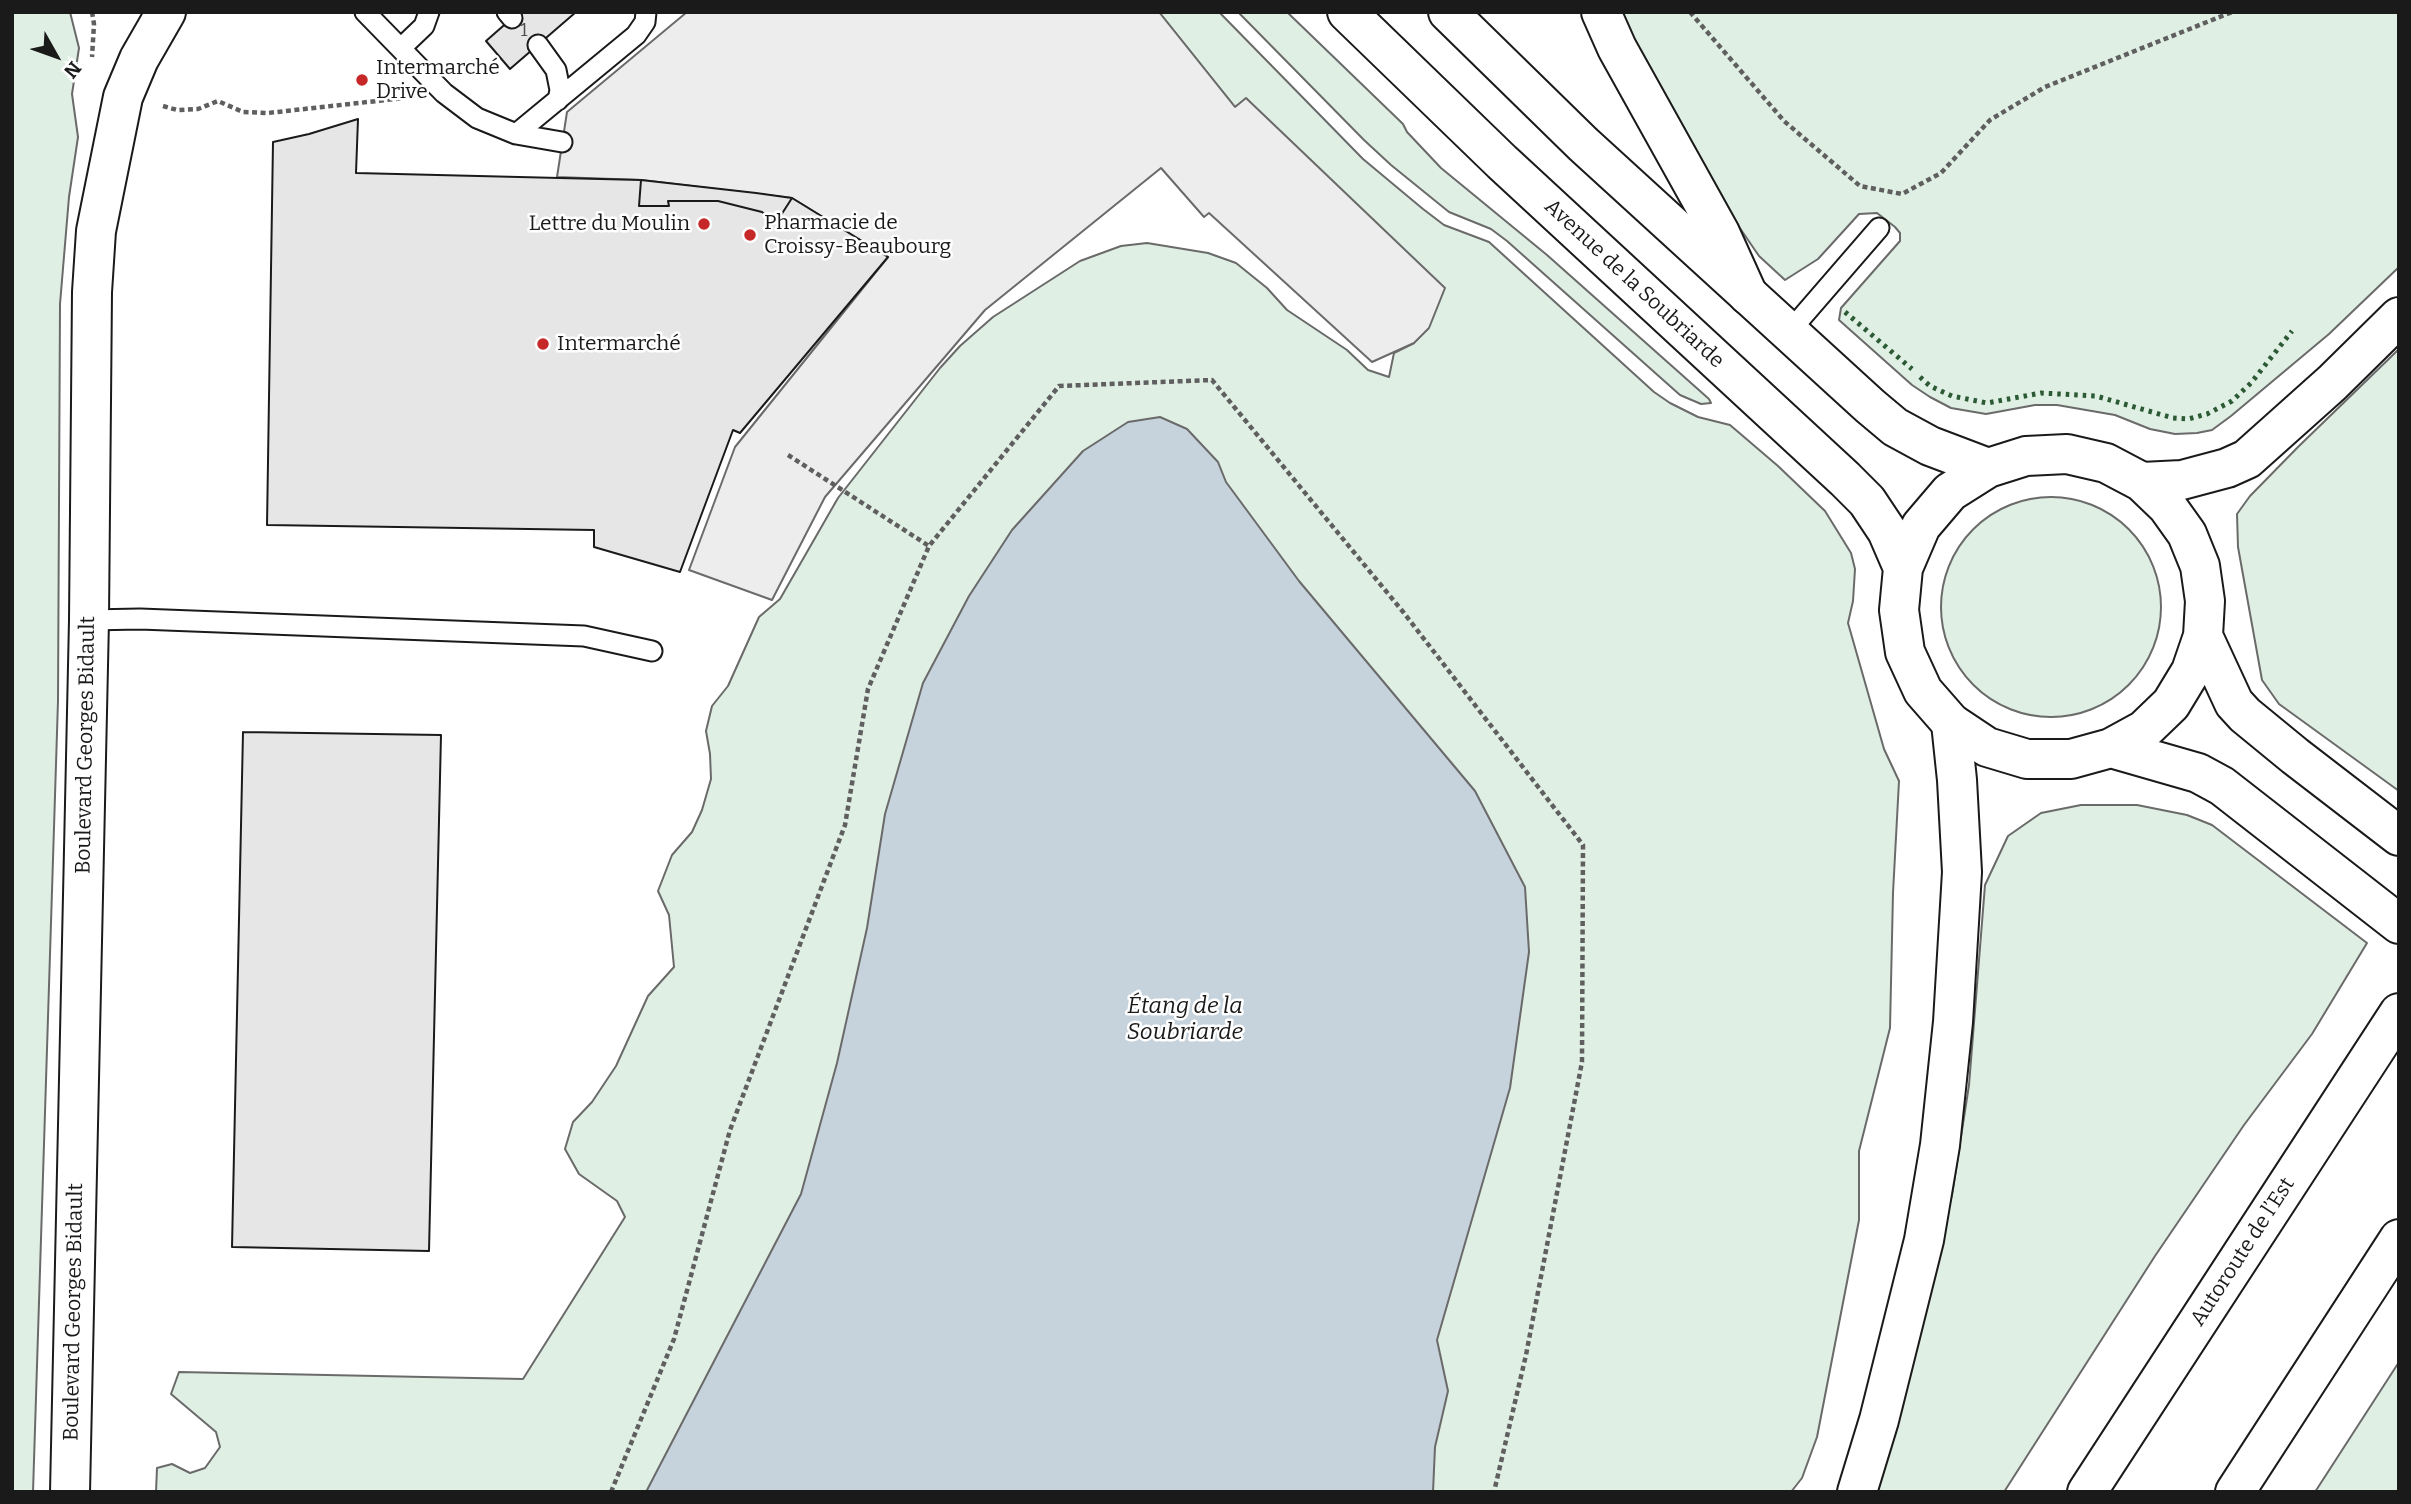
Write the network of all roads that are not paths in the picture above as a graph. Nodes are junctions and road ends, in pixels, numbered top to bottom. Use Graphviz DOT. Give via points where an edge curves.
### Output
graph roads {
  1 [pos="166,12"];
  2 [pos="365,12"];
  3 [pos="439,12"];
  4 [pos="646,12"];
  5 [pos="1347,12"];
  6 [pos="1448,12"];
  7 [pos="1601,12"];
  8 [pos="427,19"];
  9 [pos="538,45"];
  10 [pos="401,48"];
  11 [pos="558,100"];
  12 [pos="516,134"];
  13 [pos="562,142"];
  14 [pos="1879,228"];
  15 [pos="1748,295"];
  16 [pos="2399,317"];
  17 [pos="1789,332"];
  18 [pos="1988,468"];
  19 [pos="2141,482"];
  20 [pos="1903,568"];
  21 [pos="89,620"];
  22 [pos="2203,636"];
  23 [pos="652,651"];
  24 [pos="1951,723"];
  25 [pos="2111,748"];
  26 [pos="2399,836"];
  27 [pos="2392,919"];
  28 [pos="2399,1013"];
  29 [pos="2399,1239"];
  30 [pos="70,1492"];
  31 [pos="1857,1492"];
  32 [pos="2087,1492"];
  33 [pos="2235,1492"];
  1 -- 21 [label="main road, Boulevard Georges Bidault" via="123,97 96,230"];
  2 -- 10 [label="lane"];
  3 -- 8 [label="lane"];
  4 -- 11 [label="lane" via="636,35"];
  5 -- 20 [label="main road, Avenue de la Soubriarde" via="1845,479 1867,501"];
  6 -- 15 [label="main road"];
  7 -- 15 [label="main road" via="1720,233"];
  8 -- 10 [label="lane"];
  9 -- 11 [label="lane" via="556,70"];
  10 -- 12 [label="lane" via="444,93 477,118"];
  11 -- 12 [label="lane"];
  12 -- 13 [label="lane"];
  14 -- 17 [label="lane"];
  15 -- 17 [label="main road"];
  16 -- 19 [label="main road" via="2247,459 2182,480"];
  17 -- 18 [label="main road" via="1895,426 1930,446"];
  18 -- 19 [label="main road" via="2026,456 2067,454 2106,463"];
  18 -- 20 [label="main road" via="1950,492 1922,526"];
  19 -- 22 [label="main road" via="2167,506 2196,556 2205,601"];
  20 -- 24 [label="main road" via="1899,610 1905,652 1923,691"];
  21 -- 23 [label="lane" via="584,636"];
  21 -- 30 [label="main road, Boulevard Georges Bidault"];
  22 -- 25 [label="main road" via="2191,671 2171,704 2144,730"];
  22 -- 26 [label="main road" via="2226,688 2245,715"];
  24 -- 25 [label="main road" via="1987,747 2027,759 2071,760"];
  24 -- 31 [label="main road" via="1962,873 1940,1145 1924,1240"];
  25 -- 27 [label="main road" via="2198,773 2222,786"];
  28 -- 32 [label="main road, Autoroute de l’Est"];
  29 -- 33 [label="main road"];
}
